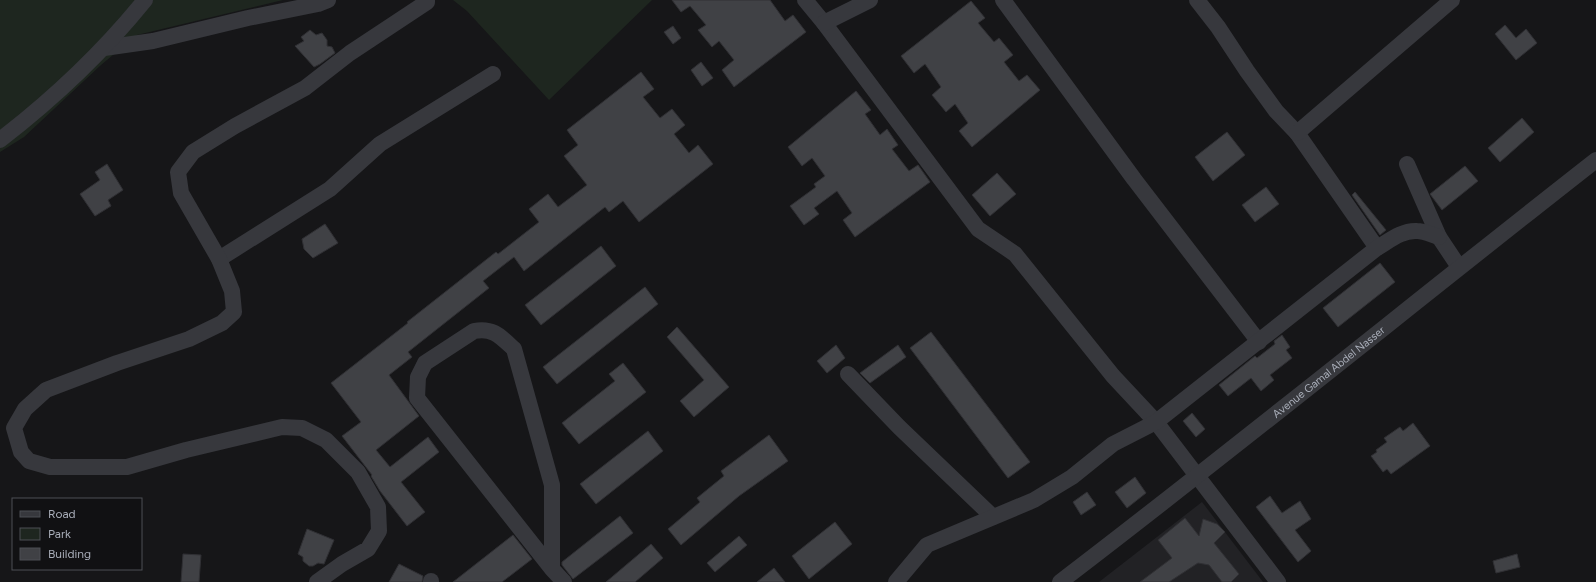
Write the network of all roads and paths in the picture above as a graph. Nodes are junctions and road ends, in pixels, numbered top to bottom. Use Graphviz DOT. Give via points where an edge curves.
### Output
graph roads {
  1 [pos="145,0"];
  2 [pos="328,0"];
  3 [pos="427,0"];
  4 [pos="805,0"];
  5 [pos="870,0"];
  6 [pos="1003,0"];
  7 [pos="1197,0"];
  8 [pos="1452,0"];
  9 [pos="824,23"];
  10 [pos="104,48"];
  11 [pos="493,74"];
  12 [pos="1297,133"];
  13 [pos="0,140"];
  14 [pos="1596,160"];
  15 [pos="1407,164"];
  16 [pos="1439,237"];
  17 [pos="1377,248"];
  18 [pos="219,259"];
  19 [pos="1459,267"];
  20 [pos="1258,342"];
  21 [pos="848,374"];
  22 [pos="1156,422"];
  23 [pos="7,427"];
  24 [pos="1197,477"];
  25 [pos="994,517"];
  26 [pos="552,569"];
  27 [pos="317,582"];
  28 [pos="564,582"];
  29 [pos="896,582"];
  30 [pos="1060,582"];
  31 [pos="1278,582"];
  1 -- 10 [label="street"];
  2 -- 10 [label="street" via="153,40"];
  3 -- 18 [label="street" via="350,53 305,88 193,152 178,172 180,193"];
  4 -- 9 [label="street"];
  5 -- 9 [label="street"];
  6 -- 20 [label="street"];
  7 -- 12 [label="street" via="1276,111"];
  8 -- 12 [label="street"];
  9 -- 22 [label="street" via="978,229 1015,254 1113,376"];
  10 -- 13 [label="street" via="25,121"];
  11 -- 18 [label="street" via="380,144 330,189"];
  12 -- 17 [label="street"];
  14 -- 19 [label="street, Avenue Gamal Abdel Nasser"];
  15 -- 16 [label="street"];
  16 -- 17 [label="street" via="1418,231 1408,232"];
  16 -- 19 [label="street"];
  17 -- 20 [label="street"];
  18 -- 23 [label="street" via="232,291 234,312 222,323 189,339 46,390"];
  19 -- 24 [label="street, Avenue Gamal Abdel Nasser"];
  20 -- 22 [label="street"];
  21 -- 25 [label="street" via="899,427"];
  22 -- 24 [label="street"];
  22 -- 25 [label="street" via="1113,444 1072,477 1034,500"];
  23 -- 27 [label="street" via="29,461 50,467 127,467 282,427 302,428 326,440 358,472 378,507 379,531 368,549"];
  24 -- 30 [label="street, Avenue Gamal Abdel Nasser"];
  24 -- 31 [label="street"];
  25 -- 29 [label="street" via="927,545"];
  26 -- 26 [label="street" via="417,398 418,377 425,363 474,331 483,329 499,335 514,349 552,485"];
  26 -- 28 [label="street"];
}
